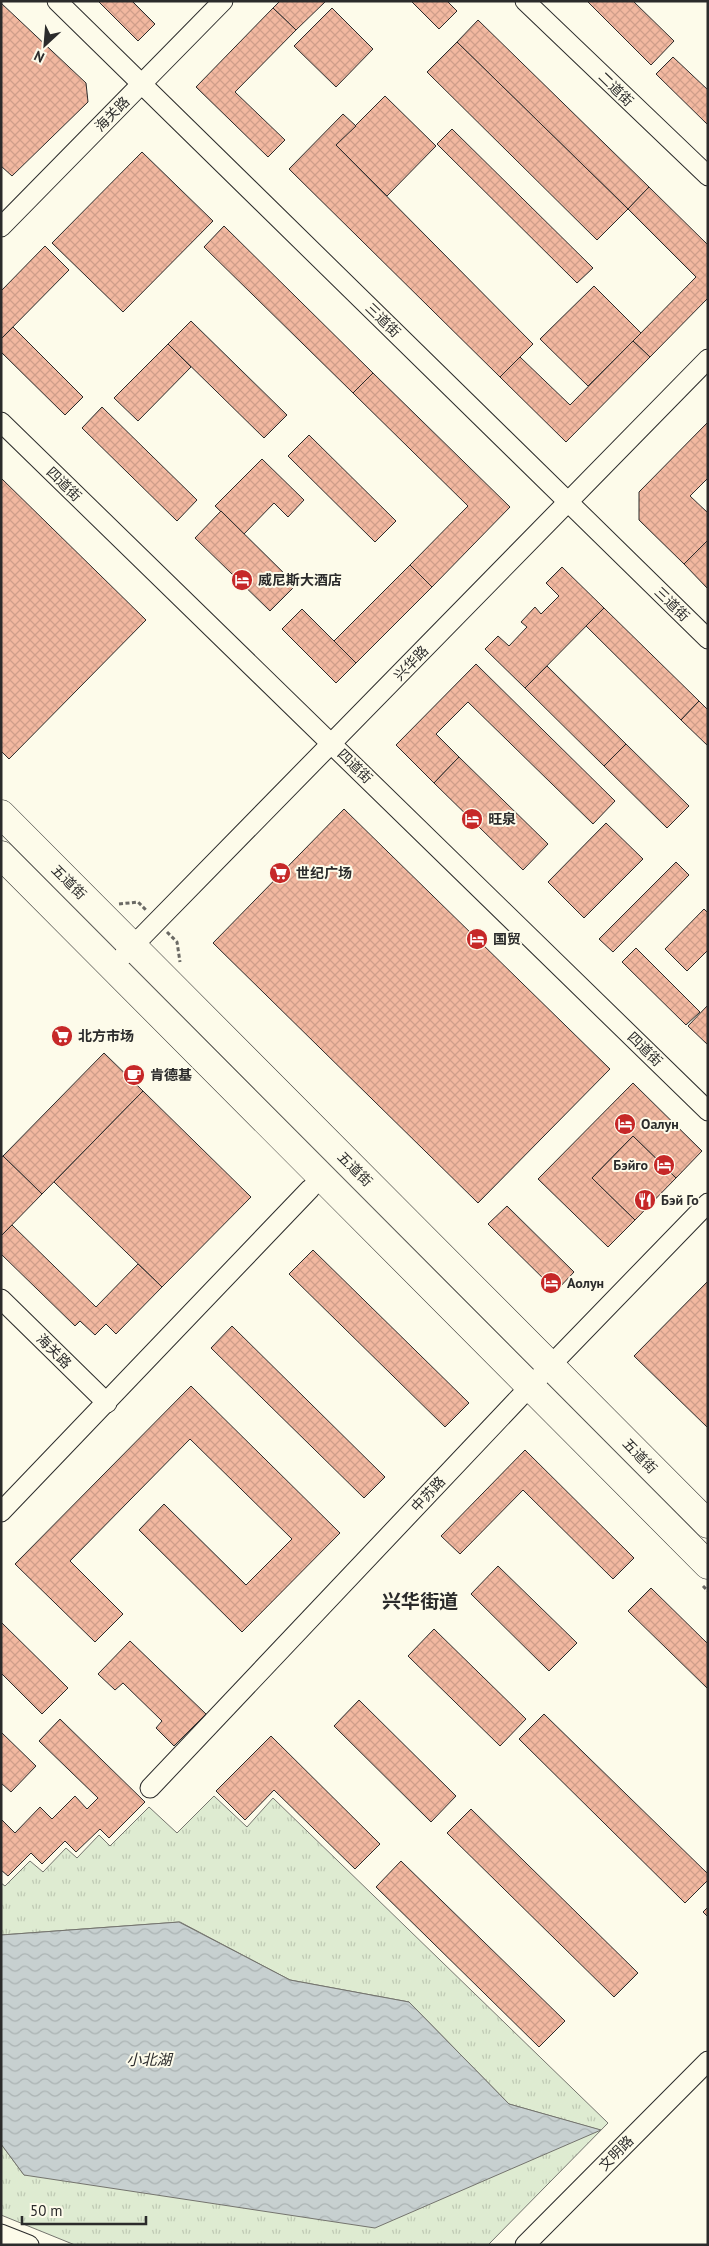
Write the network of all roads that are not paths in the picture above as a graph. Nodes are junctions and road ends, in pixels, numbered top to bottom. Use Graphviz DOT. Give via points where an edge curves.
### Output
graph roads {
  1 [pos="57,1"];
  2 [pos="223,1"];
  3 [pos="525,1"];
  4 [pos="142,84"];
  5 [pos="708,176"];
  6 [pos="1,227"];
  7 [pos="708,358"];
  8 [pos="1,422"];
  9 [pos="568,502"];
  10 [pos="708,639"];
  11 [pos="332,744"];
  12 [pos="1,814"];
  13 [pos="1,855"];
  14 [pos="134,946"];
  15 [pos="112,966"];
  16 [pos="708,1111"];
  17 [pos="310,1190"];
  18 [pos="708,1203"];
  19 [pos="1,1299"];
  20 [pos="551,1365"];
  21 [pos="531,1386"];
  22 [pos="107,1403"];
  23 [pos="1,1512"];
  24 [pos="708,1524"];
  25 [pos="708,1565"];
  26 [pos="150,1788"];
  27 [pos="708,2061"];
  28 [pos="1,2234"];
  29 [pos="29,2245"];
  30 [pos="525,2245"];
  1 -- 4 [label="street, 三道街"];
  2 -- 4 [label="street, 海关路"];
  3 -- 5 [label="street, 二道街"];
  4 -- 6 [label="street, 海关路"];
  4 -- 9 [label="street, 三道街"];
  7 -- 9 [label="street, 兴华路"];
  8 -- 11 [label="street, 四道街"];
  9 -- 10 [label="street, 三道街"];
  9 -- 11 [label="street, 兴华路"];
  11 -- 14 [label="street, 兴华路"];
  11 -- 16 [label="street, 四道街"];
  12 -- 14 [label="highway, 五道街"];
  13 -- 15 [label="highway, 五道街"];
  14 -- 15 [label="street, 兴华路"];
  14 -- 20 [label="highway, 五道街"];
  15 -- 21 [label="highway, 五道街"];
  17 -- 22 [label="street"];
  18 -- 20 [label="street, 中苏路"];
  19 -- 22 [label="street, 海关路"];
  20 -- 21 [label="street, 中苏路"];
  20 -- 24 [label="highway, 五道街"];
  21 -- 25 [label="highway, 五道街"];
  21 -- 26 [label="street, 中苏路"];
  22 -- 23 [label="street"];
  27 -- 30 [label="street, 文明路"];
  28 -- 29 [label="street"];
}
